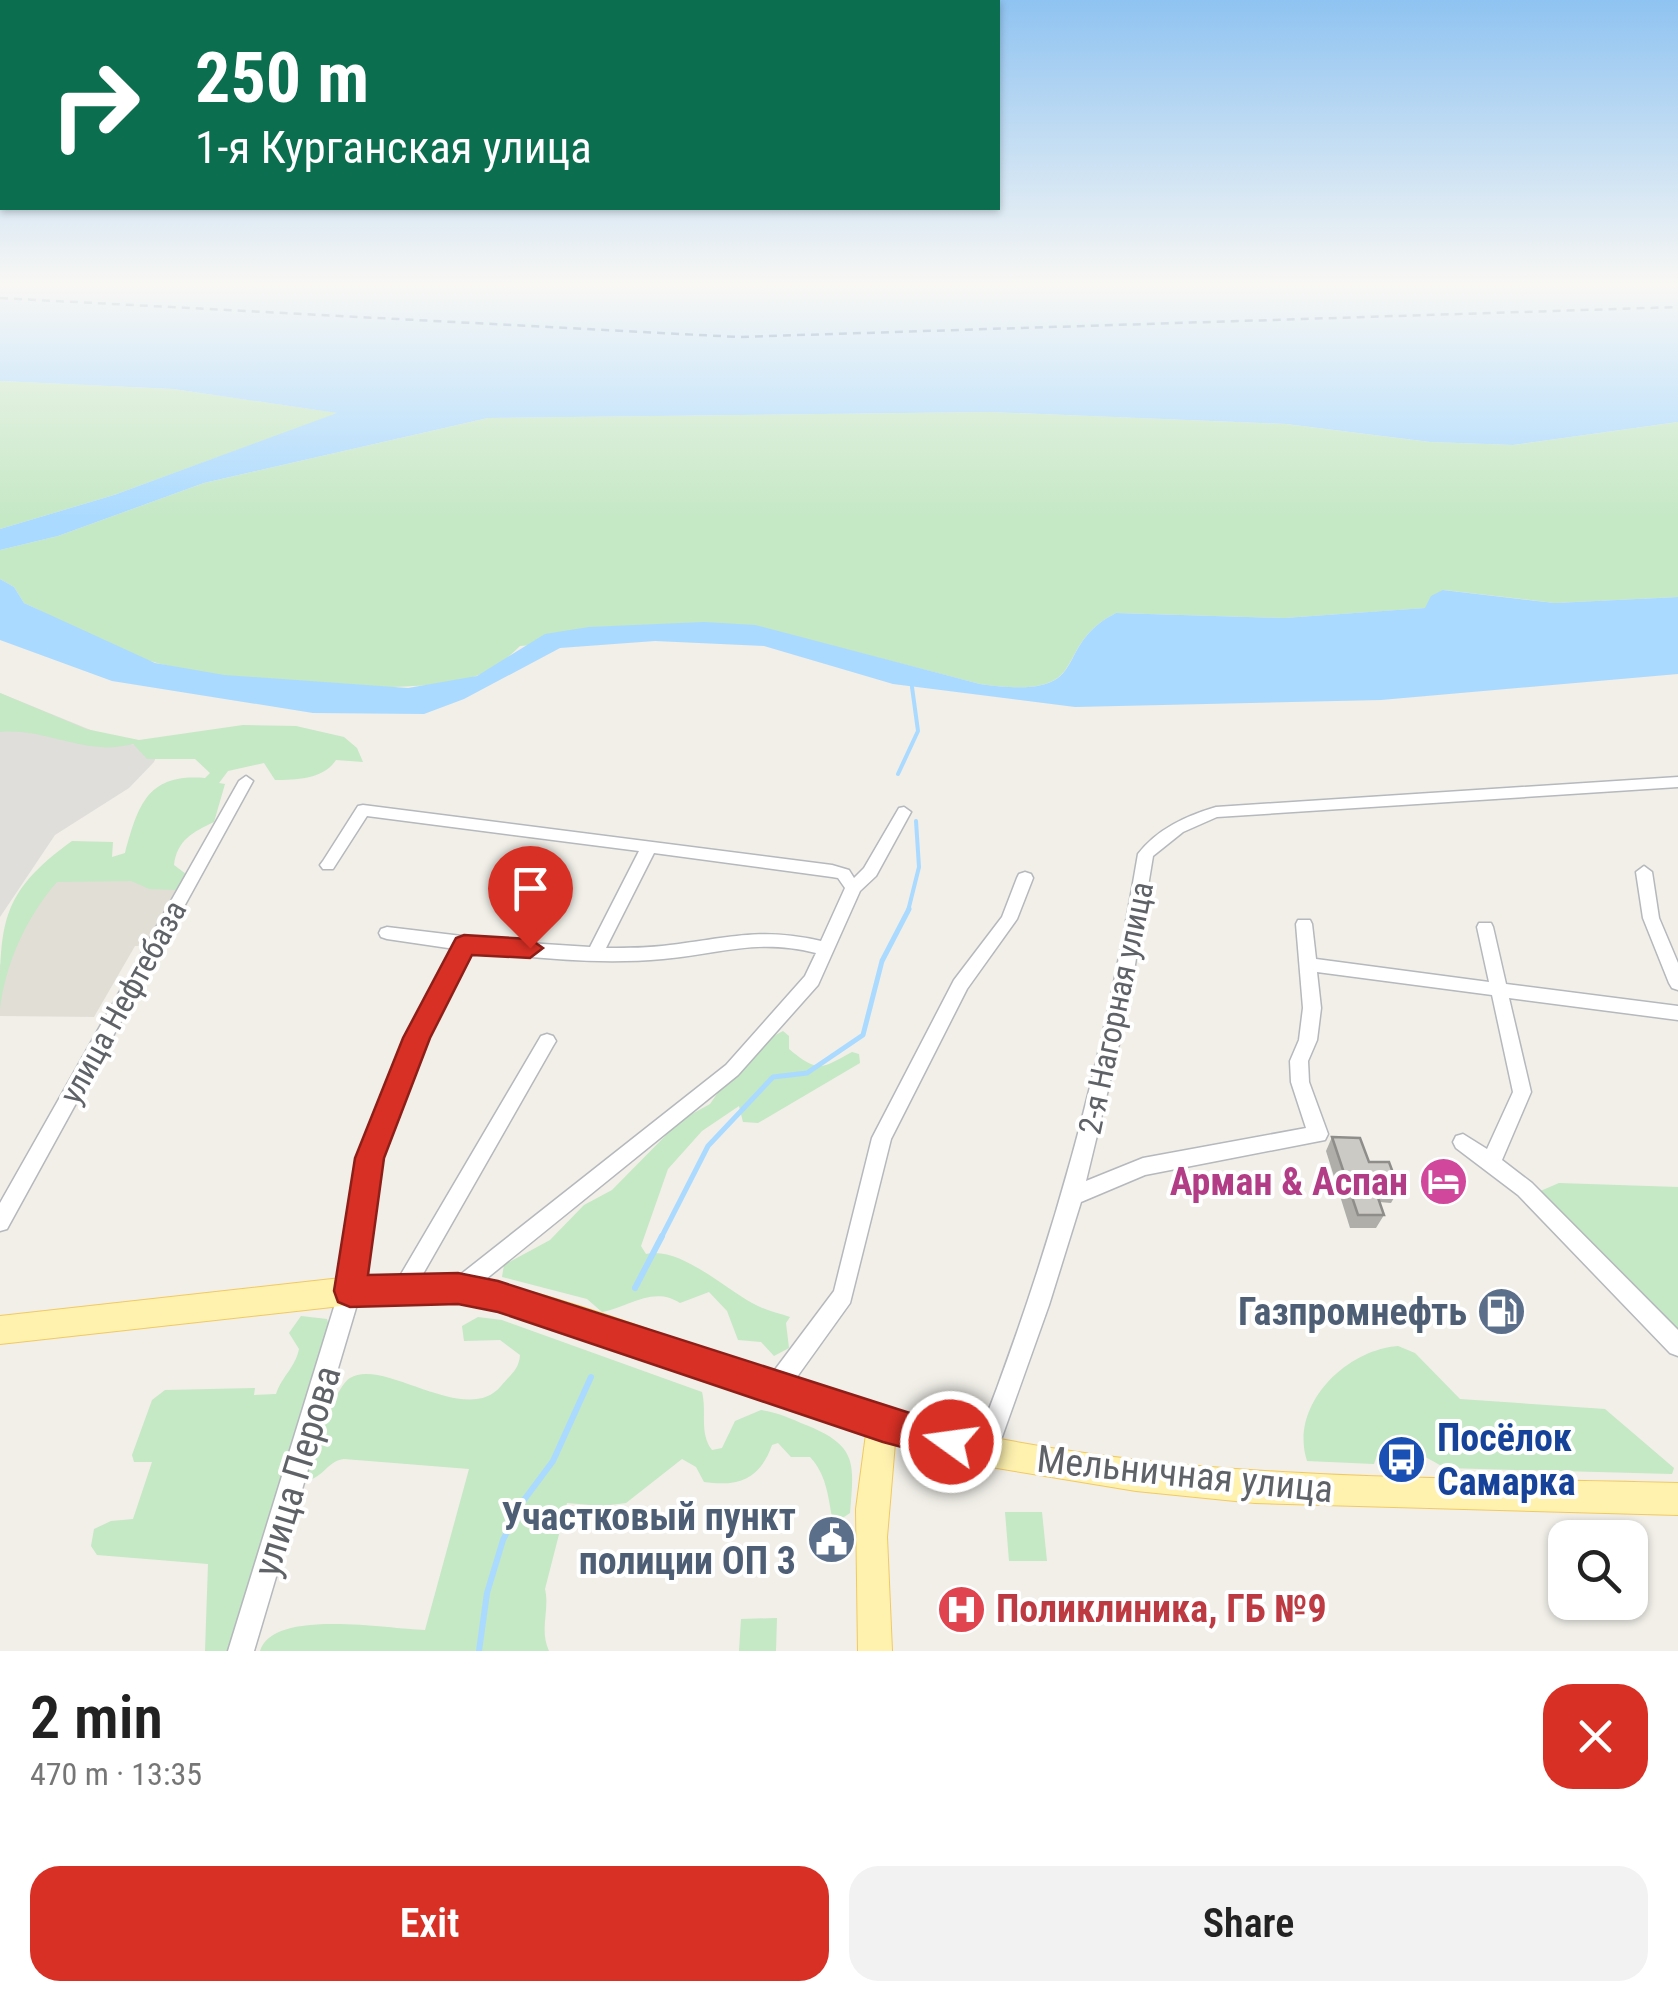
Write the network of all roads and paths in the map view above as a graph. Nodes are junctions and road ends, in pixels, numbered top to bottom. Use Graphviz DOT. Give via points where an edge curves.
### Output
graph roads {
  1 [pos="246,781"];
  2 [pos="1678,782"];
  3 [pos="904,812"];
  4 [pos="649,847"];
  5 [pos="328,865"];
  6 [pos="1644,872"];
  7 [pos="1025,878"];
  8 [pos="853,888"];
  9 [pos="1304,924"];
  10 [pos="1485,927"];
  11 [pos="387,933"];
  12 [pos="464,945"];
  13 [pos="826,949"];
  14 [pos="596,952"];
  15 [pos="1310,965"];
  16 [pos="1678,983"];
  17 [pos="1500,990"];
  18 [pos="1678,1013"];
  19 [pos="546,1041"];
  20 [pos="1463,1142"];
  21 [pos="1492,1160"];
  22 [pos="1076,1195"];
  23 [pos="0,1222"];
  24 [pos="404,1288"];
  25 [pos="458,1289"];
  26 [pos="350,1291"];
  27 [pos="0,1330"];
  28 [pos="1678,1345"];
  29 [pos="776,1387"];
  30 [pos="883,1425"];
  31 [pos="985,1451"];
  32 [pos="1678,1499"];
  33 [pos="241,1651"];
  34 [pos="875,1651"];
  1 -- 23 [label="street, улица Нефтебаза"];
  2 -- 22 [label="street, 2-я Нагорная улица" via="1216,812 1164,837 1146,854 1127,985"];
  3 -- 8 [label="street" via="870,872"];
  4 -- 5 [label="street" via="363,810"];
  4 -- 8 [label="street" via="832,871"];
  4 -- 14 [label="street"];
  6 -- 16 [label="street" via="1651,918"];
  7 -- 29 [label="street" via="1009,919 960,985 882,1138 844,1296"];
  8 -- 13 [label="street"];
  9 -- 15 [label="street"];
  10 -- 17 [label="street"];
  11 -- 12 [label="street"];
  12 -- 14 [label="street"];
  12 -- 26 [label="street, улица Перова" via="416,1038 369,1158"];
  13 -- 14 [label="street" via="758,936 644,954"];
  13 -- 25 [label="street" via="812,980 732,1070"];
  15 -- 17 [label="street"];
  15 -- 22 [label="street" via="1312,1008 1299,1061 1318,1134 1143,1168"];
  17 -- 18 [label="street"];
  17 -- 21 [label="street" via="1522,1092"];
  19 -- 24 [label="street"];
  20 -- 21 [label="street"];
  21 -- 28 [label="street"];
  22 -- 31 [label="street, 2-я Нагорная улица"];
  24 -- 25 [label="main road, Мельничная улица"];
  24 -- 26 [label="main road, Мельничная улица"];
  25 -- 29 [label="main road, Мельничная улица" via="539,1308"];
  26 -- 27 [label="main road, Мельничная улица"];
  26 -- 33 [label="street, улица Перова"];
  29 -- 30 [label="main road, Мельничная улица"];
  30 -- 31 [label="main road, Мельничная улица"];
  30 -- 34 [label="main road" via="870,1514"];
  31 -- 32 [label="main road, Мельничная улица" via="1255,1487"];
}
